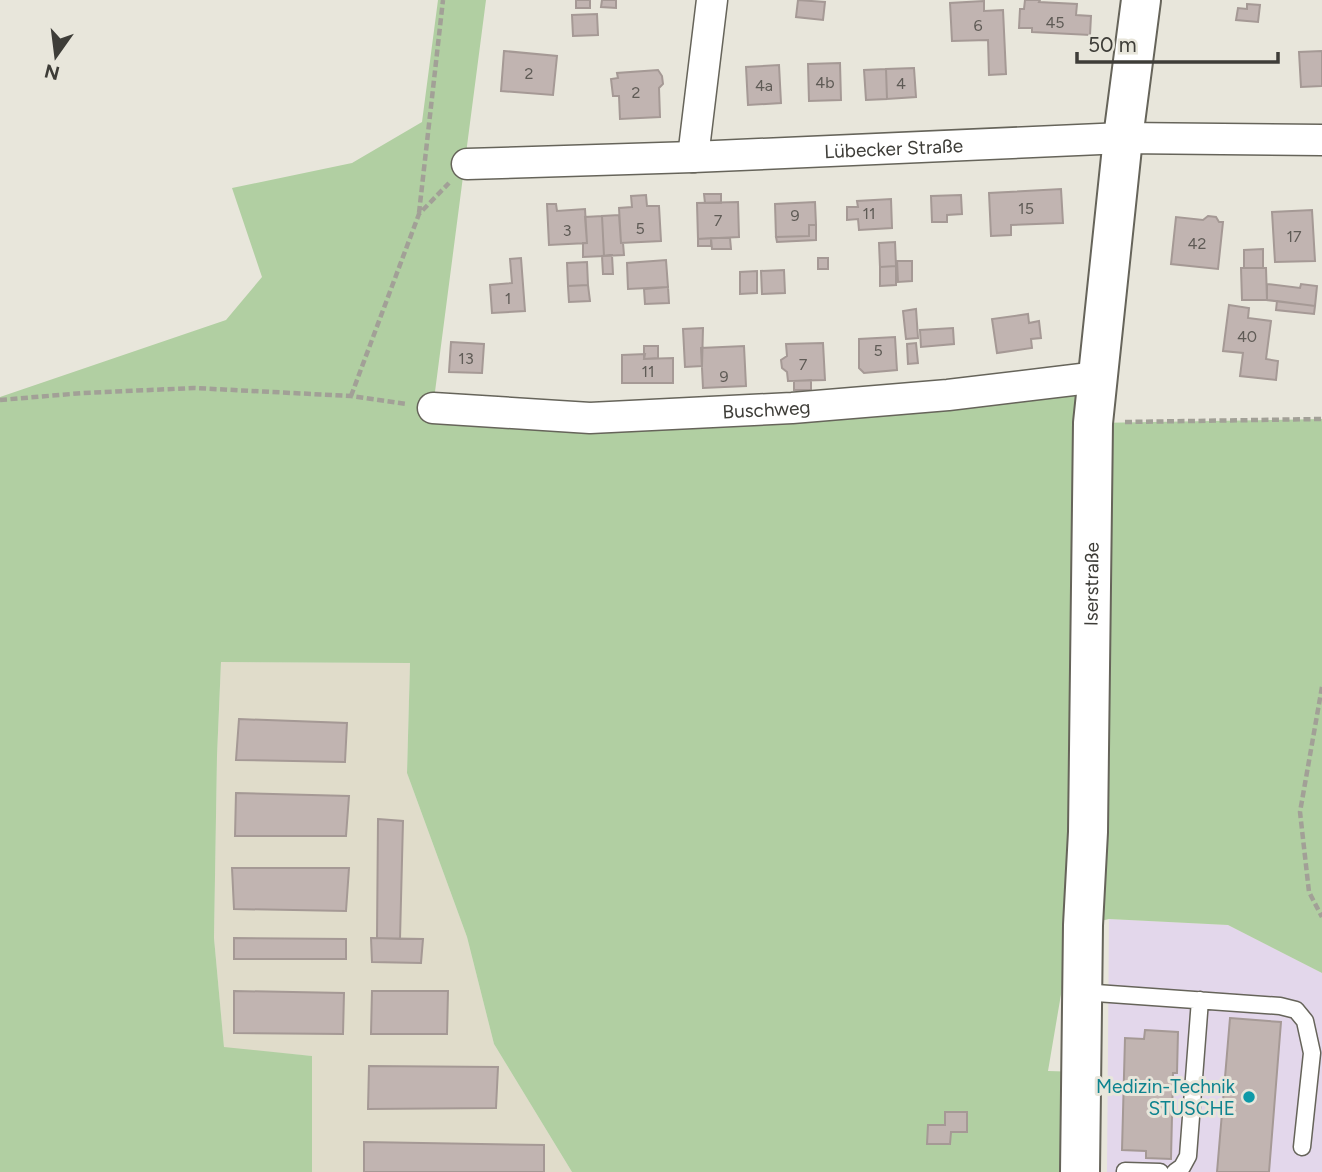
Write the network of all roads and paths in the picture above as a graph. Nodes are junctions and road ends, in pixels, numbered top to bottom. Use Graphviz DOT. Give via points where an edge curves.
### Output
graph roads {
  1 [pos="443,0"];
  2 [pos="712,0"];
  3 [pos="1141,0"];
  4 [pos="1123,138"];
  5 [pos="1322,140"];
  6 [pos="693,157"];
  7 [pos="467,164"];
  8 [pos="419,214"];
  9 [pos="1098,377"];
  10 [pos="351,396"];
  11 [pos="0,400"];
  12 [pos="433,408"];
  13 [pos="1322,419"];
  14 [pos="1093,423"];
  15 [pos="1322,687"];
  16 [pos="1322,917"];
  17 [pos="1082,992"];
  18 [pos="1200,1000"];
  19 [pos="1302,1147"];
  20 [pos="1125,1171"];
  21 [pos="1080,1172"];
  22 [pos="1160,1172"];
  23 [pos="1175,1172"];
  1 -- 8 [label="path"];
  2 -- 6 [label="street"];
  3 -- 4 [label="street, Iserstraße"];
  4 -- 5 [label="street, Lübecker Straße"];
  4 -- 6 [label="street, Lübecker Straße"];
  4 -- 9 [label="street, Iserstraße"];
  6 -- 7 [label="street, Lübecker Straße"];
  7 -- 8 [label="path"];
  8 -- 10 [label="path"];
  9 -- 12 [label="street, Buschweg" via="805,407 590,418"];
  9 -- 14 [label="street, Iserstraße"];
  10 -- 11 [label="path" via="194,388"];
  10 -- 12 [label="path"];
  13 -- 14 [label="path"];
  14 -- 17 [label="street, Iserstraße"];
  15 -- 16 [label="path" via="1300,812 1309,892"];
  17 -- 18 [label="lane"];
  17 -- 21 [label="street, Iserstraße"];
  18 -- 19 [label="lane" via="1280,1006 1296,1010 1305,1021 1312,1053"];
  18 -- 23 [label="lane" via="1188,1156"];
  20 -- 22 [label="lane"];
}
